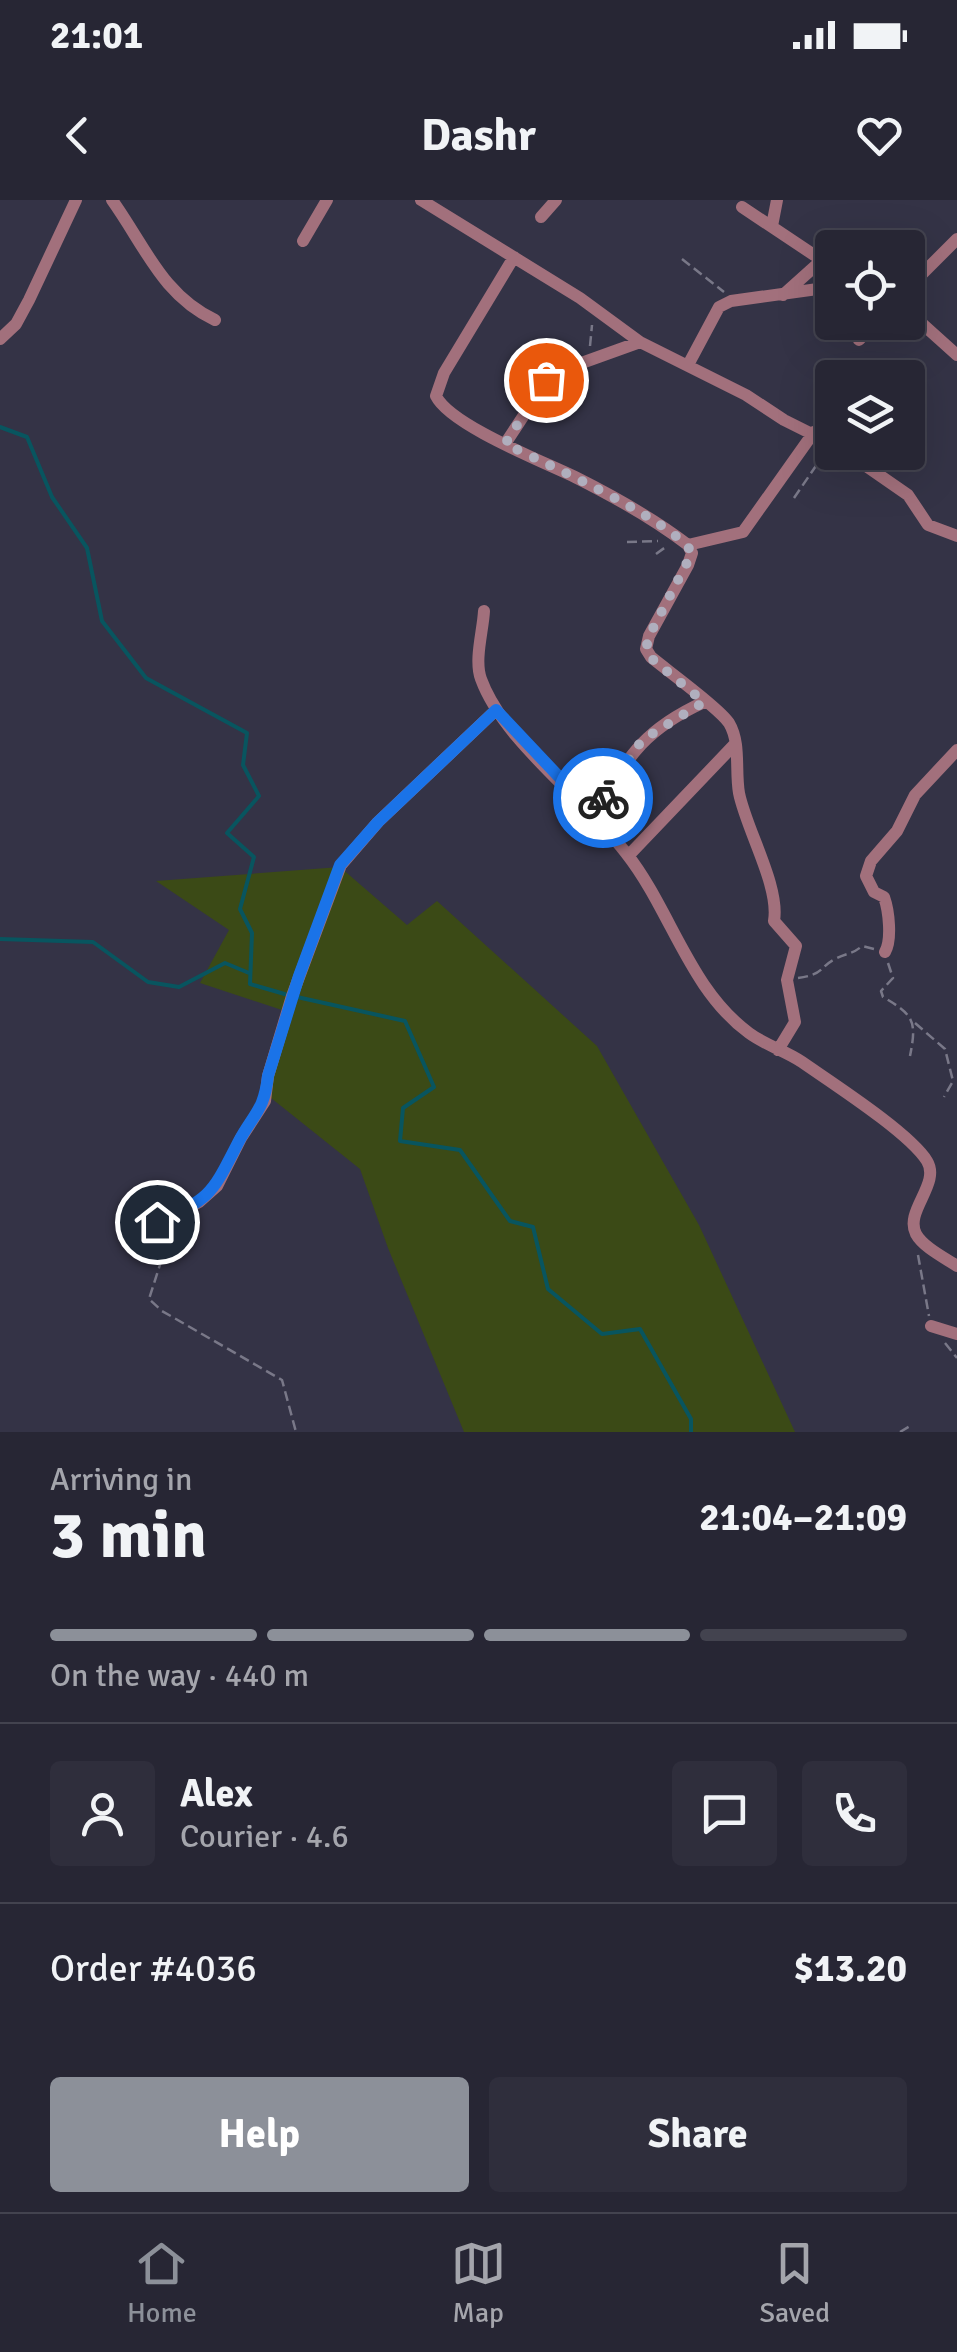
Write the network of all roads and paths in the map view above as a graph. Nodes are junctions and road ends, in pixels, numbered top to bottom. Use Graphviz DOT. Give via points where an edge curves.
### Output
graph roads {
  1 [pos="76,200"];
  2 [pos="112,200"];
  3 [pos="327,200"];
  4 [pos="422,200"];
  5 [pos="556,200"];
  6 [pos="777,200"];
  7 [pos="742,207"];
  8 [pos="540,217"];
  9 [pos="772,226"];
  10 [pos="303,242"];
  11 [pos="954,245"];
  12 [pos="815,256"];
  13 [pos="514,257"];
  14 [pos="682,259"];
  15 [pos="925,271"];
  16 [pos="815,272"];
  17 [pos="815,290"];
  18 [pos="782,295"];
  19 [pos="731,300"];
  20 [pos="594,318"];
  21 [pos="215,320"];
  22 [pos="925,326"];
  23 [pos="0,339"];
  24 [pos="640,342"];
  25 [pos="957,355"];
  26 [pos="591,361"];
  27 [pos="688,365"];
  28 [pos="814,432"];
  29 [pos="505,444"];
  30 [pos="815,468"];
  31 [pos="872,470"];
  32 [pos="794,498"];
  33 [pos="957,536"];
  34 [pos="627,542"];
  35 [pos="681,543"];
  36 [pos="484,611"];
  37 [pos="704,702"];
  38 [pos="496,710"];
  39 [pos="735,744"];
  40 [pos="957,750"];
  41 [pos="594,814"];
  42 [pos="629,855"];
  43 [pos="884,952"];
  44 [pos="787,980"];
  45 [pos="914,1023"];
  46 [pos="778,1050"];
  47 [pos="910,1056"];
  48 [pos="944,1097"];
  49 [pos="132,1231"];
  50 [pos="914,1231"];
  51 [pos="957,1266"];
  52 [pos="931,1326"];
  53 [pos="957,1334"];
  54 [pos="957,1358"];
  55 [pos="910,1426"];
  56 [pos="296,1432"];
  57 [pos="900,1432"];
  1 -- 23 [label="street" via="16,324"];
  2 -- 21 [label="street" via="163,280 190,308"];
  3 -- 10 [label="street"];
  4 -- 13 [label="street"];
  5 -- 8 [label="street"];
  6 -- 9 [label="street"];
  7 -- 9 [label="street"];
  9 -- 12 [label="street"];
  11 -- 15 [label="street"];
  13 -- 24 [label="street"];
  13 -- 29 [label="street" via="436,396"];
  14 -- 19 [label="path"];
  16 -- 18 [label="street"];
  17 -- 18 [label="street"];
  18 -- 19 [label="street"];
  19 -- 27 [label="street" via="719,307"];
  20 -- 26 [label="path"];
  22 -- 25 [label="street"];
  24 -- 26 [label="street"];
  24 -- 27 [label="street"];
  26 -- 29 [label="street" via="551,374"];
  27 -- 28 [label="street"];
  28 -- 35 [label="street" via="742,532"];
  29 -- 35 [label="street" via="578,478"];
  30 -- 32 [label="path"];
  31 -- 33 [label="street" via="908,495 928,525"];
  34 -- 35 [label="path"];
  35 -- 37 [label="street" via="692,553 646,649"];
  36 -- 38 [label="street" via="479,674"];
  37 -- 39 [label="street" via="725,718"];
  37 -- 41 [label="street" via="642,740"];
  38 -- 41 [label="street"];
  38 -- 49 [label="street" via="340,865 295,986 265,1101 217,1186 181,1212"];
  39 -- 42 [label="street"];
  39 -- 44 [label="street" via="739,792 774,921 796,946"];
  40 -- 43 [label="street" via="915,795 871,862 866,876 887,904 890,939"];
  41 -- 42 [label="street"];
  42 -- 46 [label="street" via="703,988 748,1032"];
  43 -- 44 [label="path" via="862,946 819,975"];
  43 -- 45 [label="path" via="893,978 881,991"];
  44 -- 46 [label="street" via="796,1022"];
  45 -- 47 [label="path"];
  45 -- 48 [label="path" via="944,1049 953,1081"];
  46 -- 50 [label="street" via="892,1127 925,1159 930,1175"];
  49 -- 56 [label="path" via="166,1248 149,1299 282,1380"];
  50 -- 51 [label="street"];
  50 -- 52 [label="path"];
  52 -- 53 [label="street"];
  52 -- 54 [label="path"];
  55 -- 57 [label="path"];
}
